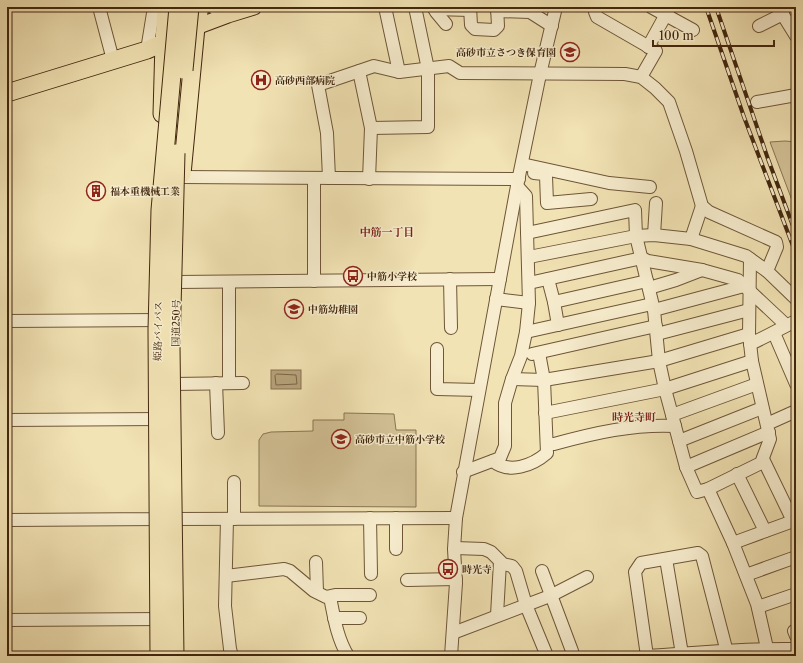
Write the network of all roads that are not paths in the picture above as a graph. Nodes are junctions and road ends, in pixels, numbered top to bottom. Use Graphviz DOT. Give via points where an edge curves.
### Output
graph roads {
  1 [pos="99,7"];
  2 [pos="178,7"];
  3 [pos="190,7"];
  4 [pos="200,7"];
  5 [pos="213,7"];
  6 [pos="254,7"];
  7 [pos="385,7"];
  8 [pos="415,7"];
  9 [pos="556,7"];
  10 [pos="597,7"];
  11 [pos="651,7"];
  12 [pos="158,8"];
  13 [pos="434,8"];
  14 [pos="470,9"];
  15 [pos="497,9"];
  16 [pos="668,11"];
  17 [pos="780,11"];
  18 [pos="228,15"];
  19 [pos="446,24"];
  20 [pos="552,26"];
  21 [pos="759,26"];
  22 [pos="196,27"];
  23 [pos="693,30"];
  24 [pos="796,36"];
  25 [pos="164,42"];
  26 [pos="648,47"];
  27 [pos="147,50"];
  28 [pos="113,60"];
  29 [pos="428,69"];
  30 [pos="359,71"];
  31 [pos="399,72"];
  32 [pos="540,74"];
  33 [pos="641,77"];
  34 [pos="7,93"];
  35 [pos="796,95"];
  36 [pos="758,102"];
  37 [pos="371,128"];
  38 [pos="520,175"];
  39 [pos="182,177"];
  40 [pos="314,178"];
  41 [pos="329,178"];
  42 [pos="368,179"];
  43 [pos="650,188"];
  44 [pos="591,199"];
  45 [pos="656,203"];
  46 [pos="702,206"];
  47 [pos="527,233"];
  48 [pos="654,235"];
  49 [pos="636,236"];
  50 [pos="691,239"];
  51 [pos="528,257"];
  52 [pos="642,258"];
  53 [pos="750,260"];
  54 [pos="702,270"];
  55 [pos="767,271"];
  56 [pos="450,279"];
  57 [pos="500,279"];
  58 [pos="548,279"];
  59 [pos="314,281"];
  60 [pos="176,282"];
  61 [pos="229,282"];
  62 [pos="529,283"];
  63 [pos="648,284"];
  64 [pos="747,288"];
  65 [pos="796,299"];
  66 [pos="496,300"];
  67 [pos="554,302"];
  68 [pos="529,303"];
  69 [pos="653,307"];
  70 [pos="750,310"];
  71 [pos="161,320"];
  72 [pos="7,321"];
  73 [pos="793,323"];
  74 [pos="558,325"];
  75 [pos="450,328"];
  76 [pos="657,330"];
  77 [pos="526,332"];
  78 [pos="774,333"];
  79 [pos="750,339"];
  80 [pos="437,349"];
  81 [pos="539,353"];
  82 [pos="521,356"];
  83 [pos="659,361"];
  84 [pos="752,361"];
  85 [pos="512,379"];
  86 [pos="544,380"];
  87 [pos="216,383"];
  88 [pos="229,383"];
  89 [pos="243,383"];
  90 [pos="174,384"];
  91 [pos="757,384"];
  92 [pos="796,384"];
  93 [pos="665,389"];
  94 [pos="479,390"];
  95 [pos="762,408"];
  96 [pos="796,411"];
  97 [pos="545,412"];
  98 [pos="160,419"];
  99 [pos="7,420"];
  100 [pos="674,421"];
  101 [pos="768,428"];
  102 [pos="218,433"];
  103 [pos="679,442"];
  104 [pos="547,444"];
  105 [pos="762,459"];
  106 [pos="493,461"];
  107 [pos="686,467"];
  108 [pos="463,472"];
  109 [pos="737,474"];
  110 [pos="234,482"];
  111 [pos="708,489"];
  112 [pos="370,518"];
  113 [pos="396,518"];
  114 [pos="456,518"];
  115 [pos="166,519"];
  116 [pos="231,519"];
  117 [pos="7,520"];
  118 [pos="794,520"];
  119 [pos="765,531"];
  120 [pos="733,543"];
  121 [pos="455,548"];
  122 [pos="396,549"];
  123 [pos="796,556"];
  124 [pos="666,559"];
  125 [pos="316,562"];
  126 [pos="500,562"];
  127 [pos="374,567"];
  128 [pos="542,571"];
  129 [pos="746,575"];
  130 [pos="226,576"];
  131 [pos="586,577"];
  132 [pos="456,579"];
  133 [pos="407,580"];
  134 [pos="317,592"];
  135 [pos="796,594"];
  136 [pos="370,595"];
  137 [pos="551,596"];
  138 [pos="330,597"];
  139 [pos="526,604"];
  140 [pos="758,607"];
  141 [pos="497,615"];
  142 [pos="334,618"];
  143 [pos="360,618"];
  144 [pos="163,619"];
  145 [pos="7,620"];
  146 [pos="796,630"];
  147 [pos="453,633"];
  148 [pos="796,636"];
  149 [pos="767,648"];
  150 [pos="796,649"];
  151 [pos="727,653"];
  152 [pos="688,654"];
  153 [pos="159,656"];
  154 [pos="163,656"];
  155 [pos="172,656"];
  156 [pos="175,656"];
  157 [pos="232,656"];
  158 [pos="348,656"];
  159 [pos="451,656"];
  160 [pos="546,656"];
  161 [pos="573,656"];
  162 [pos="648,656"];
  1 -- 28 [label="street"];
  2 -- 153 [label="highway, 姫路バイパス, bridge" via="160,218 157,330"];
  3 -- 156 [label="highway, 姫路バイパス, bridge" via="175,168 171,347"];
  4 -- 22 [label="highway, 国道250号"];
  5 -- 18 [label="street"];
  6 -- 18 [label="main road"];
  7 -- 31 [label="street"];
  8 -- 29 [label="street"];
  9 -- 20 [label="street"];
  10 -- 26 [label="street" via="597,17"];
  11 -- 16 [label="street"];
  12 -- 25 [label="highway, 国道250号"];
  12 -- 27 [label="street"];
  13 -- 14 [label="street"];
  13 -- 19 [label="street"];
  14 -- 15 [label="street" via="471,25 475,29 494,30 498,26"];
  15 -- 20 [label="street" via="530,12"];
  16 -- 23 [label="street"];
  16 -- 26 [label="street"];
  17 -- 21 [label="street"];
  17 -- 24 [label="street"];
  18 -- 22 [label="main road"];
  20 -- 32 [label="street"];
  22 -- 25 [label="highway"];
  22 -- 39 [label="highway, 国道250号"];
  25 -- 27 [label="highway"];
  25 -- 71 [label="highway, 国道250号"];
  26 -- 33 [label="street" via="656,51"];
  27 -- 28 [label="highway"];
  28 -- 34 [label="highway"];
  29 -- 31 [label="street"];
  29 -- 32 [label="street" via="450,66 460,73"];
  29 -- 37 [label="street" via="428,127"];
  30 -- 31 [label="street" via="374,66"];
  30 -- 37 [label="street"];
  30 -- 41 [label="street" via="318,85 327,133"];
  32 -- 33 [label="street" via="625,74"];
  32 -- 38 [label="street"];
  33 -- 46 [label="street" via="669,102"];
  35 -- 36 [label="street"];
  37 -- 42 [label="street"];
  38 -- 42 [label="street"];
  38 -- 43 [label="street"];
  38 -- 44 [label="street" via="546,176 547,203"];
  38 -- 47 [label="street" via="526,196"];
  38 -- 57 [label="street"];
  39 -- 40 [label="street"];
  39 -- 60 [label="highway, 国道250号"];
  40 -- 41 [label="street"];
  40 -- 59 [label="street"];
  41 -- 42 [label="street"];
  45 -- 48 [label="street"];
  46 -- 50 [label="street"];
  46 -- 55 [label="street" via="709,212 776,242 777,247"];
  47 -- 49 [label="street" via="635,210"];
  47 -- 51 [label="street"];
  48 -- 49 [label="street"];
  48 -- 50 [label="street"];
  49 -- 51 [label="street"];
  49 -- 52 [label="street"];
  50 -- 53 [label="street" via="746,256"];
  51 -- 62 [label="street"];
  52 -- 54 [label="street"];
  52 -- 58 [label="street"];
  52 -- 63 [label="street"];
  53 -- 55 [label="street"];
  53 -- 64 [label="street"];
  54 -- 63 [label="street" via="683,278"];
  54 -- 64 [label="street" via="738,280"];
  55 -- 65 [label="street"];
  56 -- 57 [label="street"];
  56 -- 59 [label="street"];
  56 -- 75 [label="street" via="455,307"];
  57 -- 66 [label="street"];
  58 -- 62 [label="street"];
  58 -- 67 [label="street"];
  59 -- 61 [label="street"];
  60 -- 61 [label="street"];
  60 -- 90 [label="highway, 国道250号"];
  61 -- 88 [label="street"];
  62 -- 68 [label="street"];
  63 -- 67 [label="street"];
  63 -- 69 [label="street"];
  64 -- 69 [label="street"];
  64 -- 70 [label="street"];
  64 -- 73 [label="street"];
  66 -- 68 [label="street"];
  66 -- 94 [label="street"];
  67 -- 74 [label="street"];
  68 -- 77 [label="street"];
  69 -- 74 [label="street"];
  69 -- 76 [label="street"];
  70 -- 76 [label="street"];
  70 -- 79 [label="street"];
  71 -- 72 [label="street"];
  71 -- 98 [label="highway, 国道250号"];
  73 -- 78 [label="street"];
  74 -- 77 [label="street"];
  76 -- 81 [label="street"];
  76 -- 83 [label="street"];
  77 -- 82 [label="street"];
  78 -- 79 [label="street"];
  78 -- 92 [label="street"];
  79 -- 83 [label="street"];
  79 -- 84 [label="street"];
  80 -- 94 [label="street" via="437,389"];
  81 -- 82 [label="street"];
  81 -- 86 [label="street"];
  82 -- 85 [label="street"];
  83 -- 86 [label="street"];
  83 -- 93 [label="street"];
  84 -- 91 [label="street"];
  84 -- 93 [label="street"];
  85 -- 86 [label="street"];
  85 -- 106 [label="street" via="506,403 504,446 500,458"];
  86 -- 97 [label="street"];
  87 -- 88 [label="street"];
  87 -- 90 [label="street"];
  87 -- 102 [label="street"];
  88 -- 89 [label="street"];
  90 -- 115 [label="highway, 国道250号"];
  91 -- 95 [label="street"];
  91 -- 100 [label="street"];
  93 -- 97 [label="street"];
  93 -- 100 [label="street"];
  94 -- 108 [label="street"];
  95 -- 101 [label="street"];
  95 -- 103 [label="street"];
  96 -- 101 [label="street"];
  97 -- 104 [label="street"];
  98 -- 99 [label="street"];
  98 -- 115 [label="highway, 国道250号"];
  100 -- 103 [label="street"];
  100 -- 104 [label="street" via="603,431"];
  101 -- 105 [label="street" via="770,439"];
  101 -- 107 [label="street"];
  103 -- 107 [label="street"];
  104 -- 106 [label="street" via="547,453 526,465 508,469"];
  105 -- 109 [label="street" via="761,463"];
  105 -- 118 [label="street"];
  106 -- 108 [label="street"];
  107 -- 111 [label="street" via="697,492"];
  108 -- 114 [label="street"];
  109 -- 111 [label="street"];
  109 -- 119 [label="street"];
  110 -- 116 [label="street"];
  111 -- 120 [label="street"];
  112 -- 113 [label="street"];
  112 -- 116 [label="street"];
  112 -- 127 [label="street"];
  113 -- 114 [label="street"];
  113 -- 122 [label="street"];
  114 -- 121 [label="street"];
  115 -- 116 [label="street"];
  115 -- 117 [label="street"];
  115 -- 144 [label="highway, 国道250号"];
  115 -- 155 [label="highway, 国道250号"];
  116 -- 130 [label="street"];
  118 -- 119 [label="street"];
  119 -- 120 [label="street"];
  120 -- 129 [label="street"];
  121 -- 126 [label="street" via="484,548"];
  121 -- 132 [label="street"];
  123 -- 129 [label="street"];
  124 -- 151 [label="street" via="698,553 702,556"];
  124 -- 152 [label="street"];
  124 -- 162 [label="street" via="641,563 635,572"];
  125 -- 134 [label="street"];
  126 -- 139 [label="street" via="512,566 516,571"];
  126 -- 141 [label="street"];
  128 -- 137 [label="street"];
  129 -- 140 [label="street"];
  130 -- 134 [label="street" via="284,569"];
  130 -- 157 [label="street" via="225,606"];
  131 -- 137 [label="street"];
  132 -- 133 [label="street" via="421,575"];
  132 -- 147 [label="street"];
  134 -- 138 [label="street"];
  135 -- 140 [label="street"];
  136 -- 138 [label="street"];
  137 -- 139 [label="street"];
  137 -- 161 [label="street"];
  138 -- 142 [label="street"];
  139 -- 141 [label="street"];
  139 -- 160 [label="street"];
  140 -- 149 [label="street"];
  141 -- 147 [label="street"];
  142 -- 143 [label="street"];
  142 -- 158 [label="street"];
  144 -- 145 [label="street"];
  144 -- 154 [label="highway, 国道250号"];
  146 -- 148 [label="street"];
  147 -- 159 [label="street"];
  149 -- 150 [label="street"];
  149 -- 151 [label="street"];
  151 -- 152 [label="street"];
  152 -- 162 [label="street"];
}
